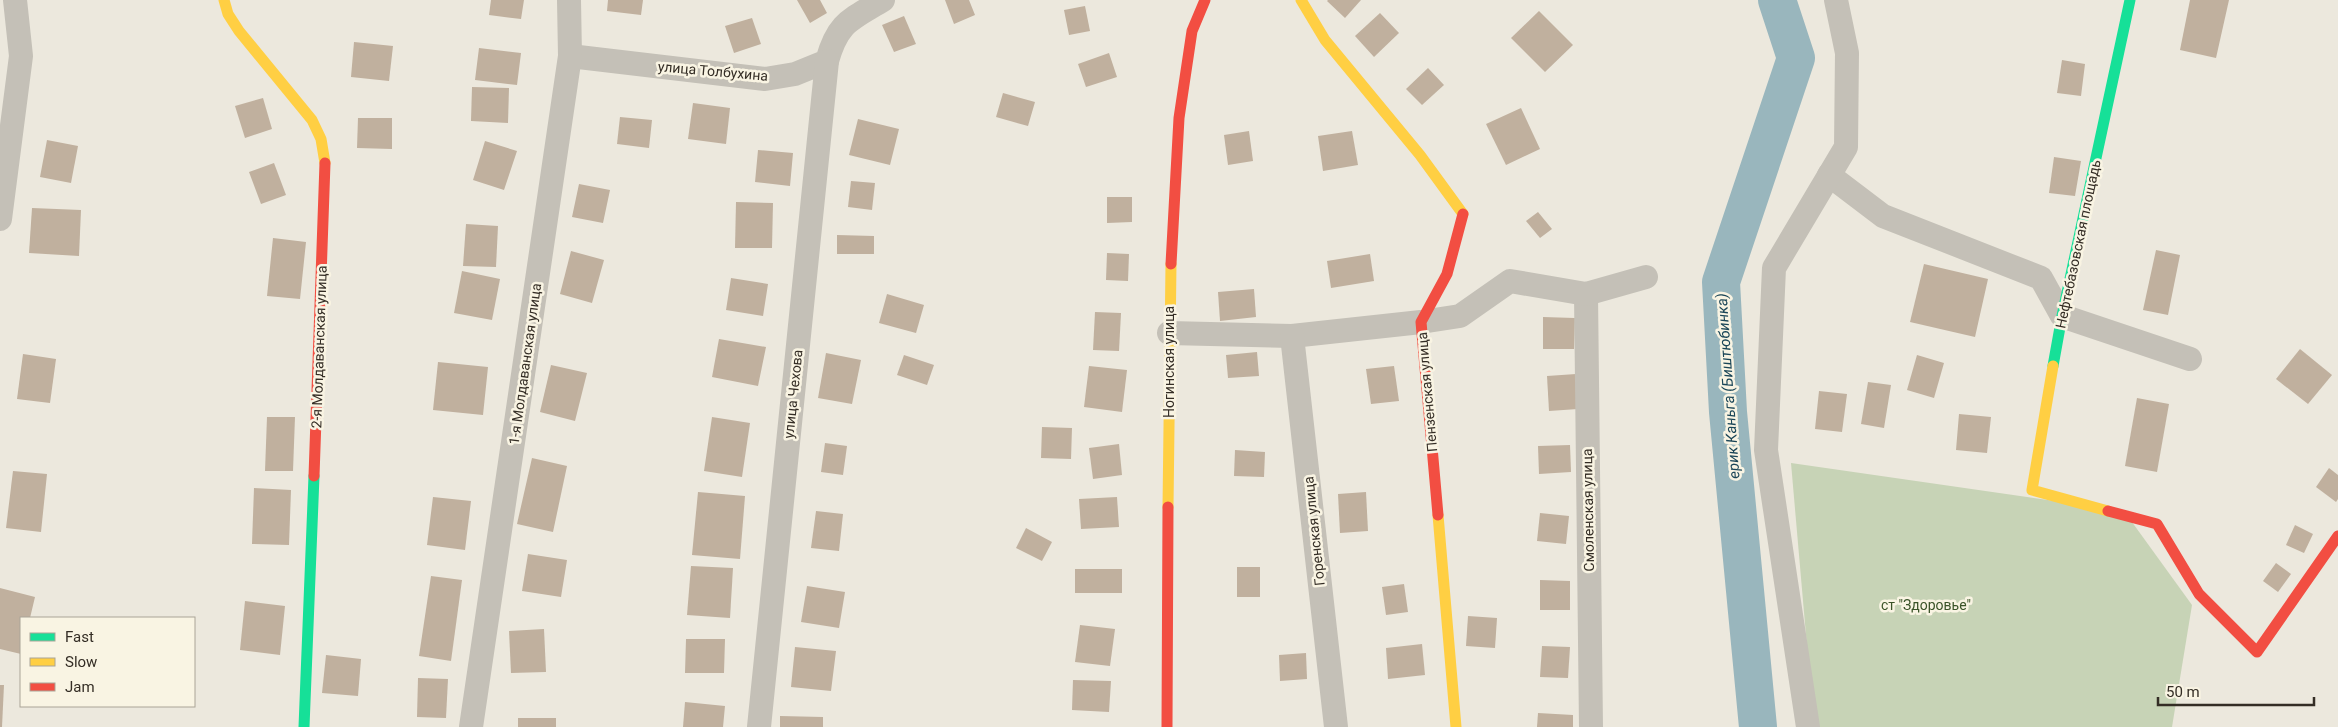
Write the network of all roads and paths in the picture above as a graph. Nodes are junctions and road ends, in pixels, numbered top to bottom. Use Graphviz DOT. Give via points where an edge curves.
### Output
graph roads {
  1 [pos="16,0"];
  2 [pos="224,0"];
  3 [pos="569,0"];
  4 [pos="882,0"];
  5 [pos="1205,0"];
  6 [pos="1301,0"];
  7 [pos="1836,0"];
  8 [pos="2130,0"];
  9 [pos="570,56"];
  10 [pos="827,61"];
  11 [pos="1829,175"];
  12 [pos="0,219"];
  13 [pos="1646,277"];
  14 [pos="1586,294"];
  15 [pos="2062,316"];
  16 [pos="1421,322"];
  17 [pos="1169,333"];
  18 [pos="1292,336"];
  19 [pos="2190,359"];
  20 [pos="2338,536"];
  21 [pos="304,727"];
  22 [pos="471,727"];
  23 [pos="759,727"];
  24 [pos="1167,727"];
  25 [pos="1336,727"];
  26 [pos="1456,727"];
  27 [pos="1591,727"];
  28 [pos="1808,727"];
  1 -- 12 [label="street" via="21,56"];
  2 -- 21 [label="street, 2-я Молдаванская улица" via="239,31 312,120 321,139 326,170"];
  3 -- 9 [label="street, 1-я Молдаванская улица"];
  4 -- 10 [label="street" via="839,30"];
  5 -- 17 [label="street, Ногинская улица" via="1192,31 1179,118"];
  6 -- 16 [label="street, Пензенская улица" via="1325,40 1420,155 1463,214 1448,274"];
  7 -- 11 [label="street" via="1847,53 1846,147"];
  8 -- 15 [label="street, Нефтебазовская площадь"];
  9 -- 10 [label="street, улица Толбухина" via="766,79 795,74"];
  9 -- 22 [label="street, 1-я Молдаванская улица"];
  10 -- 23 [label="street, улица Чехова"];
  11 -- 15 [label="street" via="1883,216 2041,278"];
  11 -- 28 [label="street" via="1774,268 1766,450"];
  13 -- 14 [label="street"];
  14 -- 16 [label="street" via="1510,281 1460,316"];
  14 -- 27 [label="street, Смоленская улица"];
  15 -- 19 [label="street"];
  15 -- 20 [label="street, Нефтебазовская площадь" via="2032,490 2157,524 2199,594 2257,652"];
  16 -- 18 [label="street"];
  16 -- 26 [label="street, Пензенская улица"];
  17 -- 18 [label="street"];
  17 -- 24 [label="street, Ногинская улица"];
  18 -- 25 [label="street, Горенская улица"];
}
